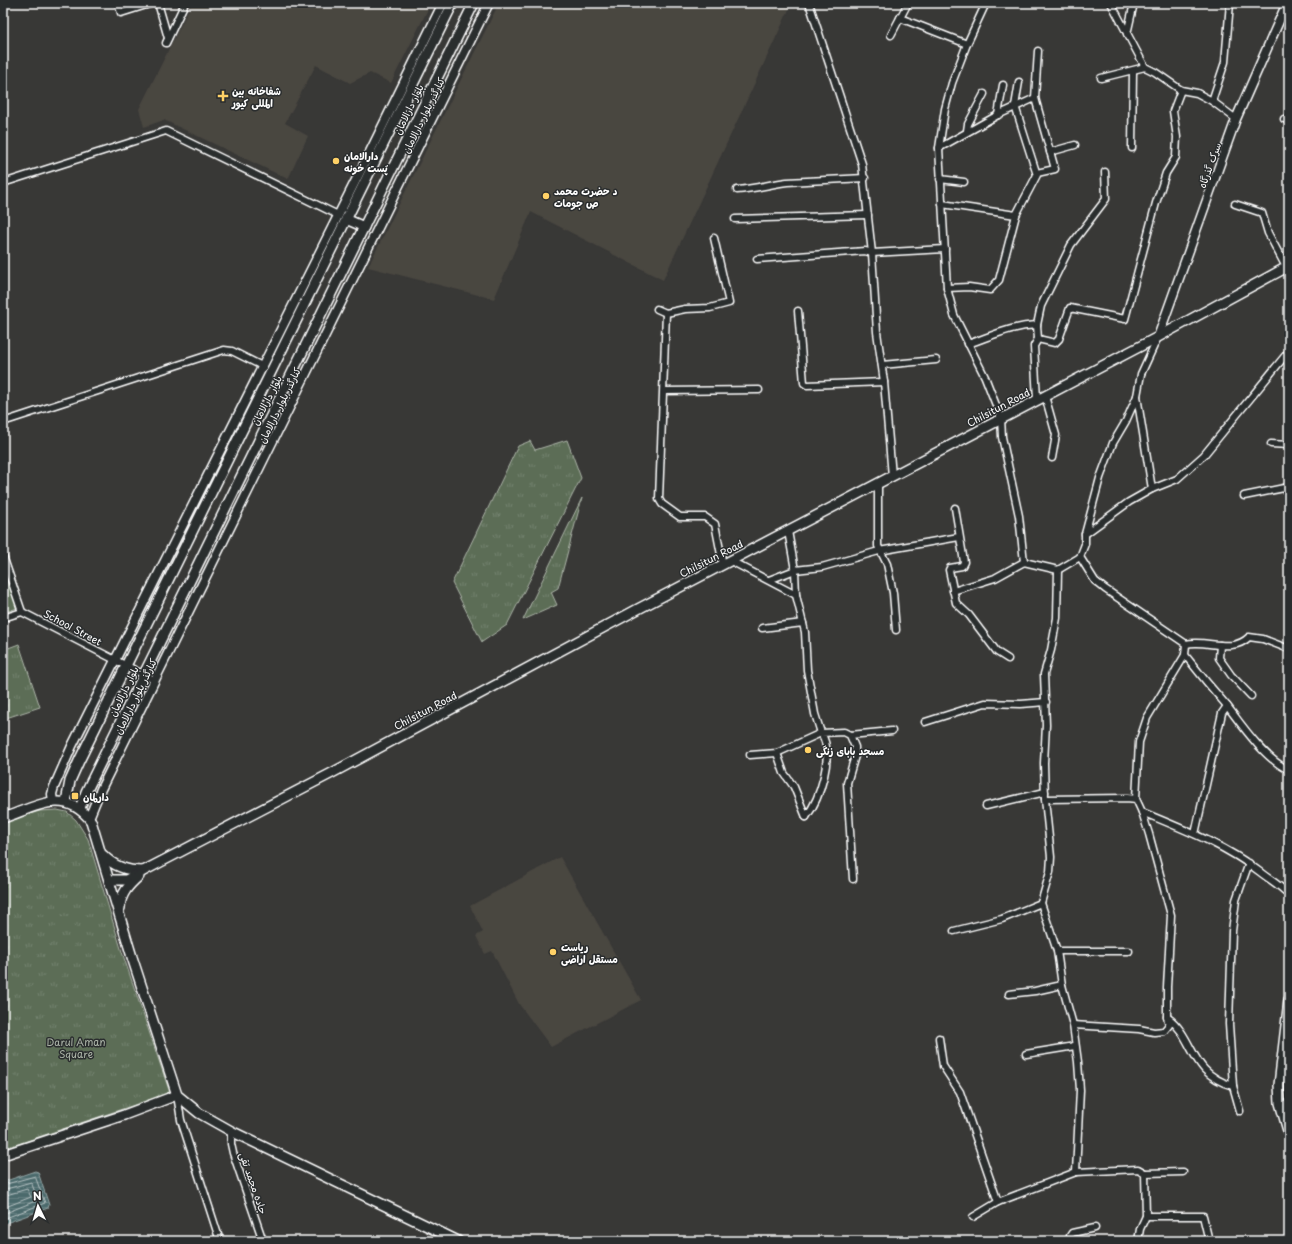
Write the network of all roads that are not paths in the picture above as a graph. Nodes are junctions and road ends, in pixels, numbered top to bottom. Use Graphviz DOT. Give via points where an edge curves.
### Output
graph roads {
  1 [pos="118,3"];
  2 [pos="153,3"];
  3 [pos="158,3"];
  4 [pos="185,3"];
  5 [pos="442,3"];
  6 [pos="453,3"];
  7 [pos="474,3"];
  8 [pos="489,3"];
  9 [pos="809,3"];
  10 [pos="908,3"];
  11 [pos="986,3"];
  12 [pos="1111,3"];
  13 [pos="1134,3"];
  14 [pos="1230,3"];
  15 [pos="1287,3"];
  16 [pos="900,18"];
  17 [pos="1127,34"];
  18 [pos="891,35"];
  19 [pos="967,44"];
  20 [pos="1038,51"];
  21 [pos="1145,67"];
  22 [pos="1133,71"];
  23 [pos="1101,78"];
  24 [pos="1019,82"];
  25 [pos="1003,85"];
  26 [pos="1181,90"];
  27 [pos="984,94"];
  28 [pos="1035,98"];
  29 [pos="1212,102"];
  30 [pos="1015,106"];
  31 [pos="998,115"];
  32 [pos="1236,119"];
  33 [pos="967,131"];
  34 [pos="1075,145"];
  35 [pos="939,148"];
  36 [pos="1132,148"];
  37 [pos="1050,152"];
  38 [pos="1104,172"];
  39 [pos="1037,173"];
  40 [pos="865,178"];
  41 [pos="940,179"];
  42 [pos="964,182"];
  43 [pos="3,183"];
  44 [pos="737,190"];
  45 [pos="942,204"];
  46 [pos="1235,204"];
  47 [pos="868,215"];
  48 [pos="1016,215"];
  49 [pos="342,217"];
  50 [pos="368,217"];
  51 [pos="383,218"];
  52 [pos="735,219"];
  53 [pos="364,227"];
  54 [pos="714,238"];
  55 [pos="945,249"];
  56 [pos="872,253"];
  57 [pos="757,259"];
  58 [pos="1287,266"];
  59 [pos="946,288"];
  60 [pos="657,309"];
  61 [pos="798,311"];
  62 [pos="666,313"];
  63 [pos="1036,325"];
  64 [pos="1158,337"];
  65 [pos="1038,339"];
  66 [pos="968,344"];
  67 [pos="1289,351"];
  68 [pos="936,360"];
  69 [pos="882,365"];
  70 [pos="262,366"];
  71 [pos="884,382"];
  72 [pos="759,390"];
  73 [pos="665,391"];
  74 [pos="1137,396"];
  75 [pos="1041,398"];
  76 [pos="1001,418"];
  77 [pos="3,422"];
  78 [pos="1271,444"];
  79 [pos="1289,444"];
  80 [pos="1052,458"];
  81 [pos="892,476"];
  82 [pos="878,483"];
  83 [pos="1289,487"];
  84 [pos="1152,489"];
  85 [pos="1244,496"];
  86 [pos="954,508"];
  87 [pos="788,530"];
  88 [pos="1085,534"];
  89 [pos="959,537"];
  90 [pos="879,551"];
  91 [pos="3,556"];
  92 [pos="1080,557"];
  93 [pos="1024,562"];
  94 [pos="727,563"];
  95 [pos="795,570"];
  96 [pos="1058,570"];
  97 [pos="769,580"];
  98 [pos="954,591"];
  99 [pos="796,594"];
  100 [pos="22,612"];
  101 [pos="3,618"];
  102 [pos="803,623"];
  103 [pos="762,628"];
  104 [pos="896,630"];
  105 [pos="1186,644"];
  106 [pos="1220,645"];
  107 [pos="1289,649"];
  108 [pos="1185,655"];
  109 [pos="1008,659"];
  110 [pos="116,661"];
  111 [pos="127,666"];
  112 [pos="143,674"];
  113 [pos="154,680"];
  114 [pos="1251,696"];
  115 [pos="1046,702"];
  116 [pos="1227,706"];
  117 [pos="925,722"];
  118 [pos="892,731"];
  119 [pos="820,733"];
  120 [pos="850,735"];
  121 [pos="777,753"];
  122 [pos="750,755"];
  123 [pos="1289,770"];
  124 [pos="1045,792"];
  125 [pos="1045,799"];
  126 [pos="1136,799"];
  127 [pos="53,802"];
  128 [pos="66,802"];
  129 [pos="986,806"];
  130 [pos="80,808"];
  131 [pos="1142,812"];
  132 [pos="3,818"];
  133 [pos="89,818"];
  134 [pos="1195,834"];
  135 [pos="102,853"];
  136 [pos="1249,863"];
  137 [pos="144,871"];
  138 [pos="853,879"];
  139 [pos="110,880"];
  140 [pos="1289,895"];
  141 [pos="1041,903"];
  142 [pos="121,921"];
  143 [pos="954,931"];
  144 [pos="1057,951"];
  145 [pos="1129,951"];
  146 [pos="1062,985"];
  147 [pos="1009,994"];
  148 [pos="1289,1000"];
  149 [pos="1168,1017"];
  150 [pos="1073,1025"];
  151 [pos="1287,1025"];
  152 [pos="939,1038"];
  153 [pos="1075,1046"];
  154 [pos="1026,1054"];
  155 [pos="1233,1086"];
  156 [pos="177,1096"];
  157 [pos="1285,1104"];
  158 [pos="1240,1111"];
  159 [pos="231,1131"];
  160 [pos="1289,1134"];
  161 [pos="3,1155"];
  162 [pos="1076,1172"];
  163 [pos="1183,1172"];
  164 [pos="1145,1174"];
  165 [pos="998,1202"];
  166 [pos="1146,1216"];
  167 [pos="973,1217"];
  168 [pos="1095,1228"];
  169 [pos="220,1241"];
  170 [pos="263,1241"];
  171 [pos="458,1241"];
  172 [pos="1071,1241"];
  173 [pos="1138,1241"];
  174 [pos="1209,1241"];
  1 -- 2 [label="street" via="121,13"];
  3 -- 4 [label="street" via="167,41"];
  5 -- 49 [label="street"];
  6 -- 49 [label="main road, بلوار دارالامان"];
  7 -- 50 [label="main road, بلوار دارالامان"];
  8 -- 51 [label="street, کنارگذر بلوار دارالامان"];
  9 -- 40 [label="street" via="855,138"];
  10 -- 16 [label="street"];
  11 -- 19 [label="street"];
  12 -- 17 [label="street"];
  13 -- 17 [label="street"];
  14 -- 29 [label="street" via="1225,62"];
  15 -- 32 [label="street, سرک گذرگاه"];
  16 -- 18 [label="street"];
  16 -- 19 [label="street"];
  17 -- 21 [label="street"];
  19 -- 35 [label="street" via="952,83"];
  20 -- 28 [label="street"];
  21 -- 22 [label="street"];
  21 -- 26 [label="street"];
  22 -- 23 [label="street"];
  22 -- 36 [label="street"];
  24 -- 30 [label="street"];
  25 -- 31 [label="street"];
  26 -- 29 [label="street" via="1197,93"];
  26 -- 65 [label="street" via="1173,111 1177,137 1176,157 1166,173 1156,203 1124,319 1070,308 1059,339 1055,343"];
  27 -- 33 [label="street" via="968,124"];
  28 -- 30 [label="street"];
  28 -- 37 [label="street"];
  29 -- 32 [label="street"];
  30 -- 31 [label="street"];
  30 -- 39 [label="street"];
  31 -- 33 [label="street"];
  32 -- 64 [label="street, سرک گذرگاه"];
  33 -- 35 [label="street"];
  34 -- 37 [label="street"];
  35 -- 41 [label="street"];
  37 -- 39 [label="street" via="1055,169"];
  38 -- 63 [label="street" via="1106,199 1071,245 1041,306"];
  39 -- 48 [label="street"];
  40 -- 44 [label="street" via="787,182"];
  40 -- 47 [label="street"];
  41 -- 42 [label="street"];
  41 -- 45 [label="street"];
  43 -- 49 [label="street" via="166,131"];
  45 -- 48 [label="street"];
  45 -- 55 [label="street"];
  46 -- 58 [label="street" via="1262,213 1268,233"];
  47 -- 52 [label="street"];
  47 -- 56 [label="street"];
  48 -- 59 [label="street" via="999,280 990,290 970,287"];
  49 -- 53 [label="main road"];
  49 -- 70 [label="street"];
  49 -- 111 [label="main road, بلوار دارالامان"];
  50 -- 51 [label="street"];
  50 -- 53 [label="main road, بلوار دارالامان"];
  51 -- 113 [label="street, کنارگذر بلوار دارالامان"];
  53 -- 112 [label="main road, بلوار دارالامان"];
  54 -- 62 [label="street" via="729,303"];
  55 -- 56 [label="street"];
  55 -- 59 [label="street"];
  56 -- 57 [label="street" via="865,251"];
  56 -- 69 [label="street" via="877,332"];
  58 -- 64 [label="main road, Chilsitun Road"];
  59 -- 66 [label="street" via="954,315"];
  60 -- 62 [label="street"];
  61 -- 71 [label="street" via="804,383 807,385"];
  62 -- 73 [label="street"];
  63 -- 65 [label="street"];
  63 -- 66 [label="street" via="996,332"];
  64 -- 74 [label="street" via="1141,374"];
  64 -- 75 [label="main road, Chilsitun Road"];
  65 -- 75 [label="street" via="1034,353"];
  66 -- 76 [label="street" via="985,377"];
  67 -- 84 [label="street" via="1204,455 1177,479"];
  68 -- 69 [label="street"];
  69 -- 71 [label="street"];
  70 -- 77 [label="street" via="232,351 224,350"];
  70 -- 110 [label="street"];
  71 -- 81 [label="street"];
  72 -- 73 [label="street"];
  73 -- 94 [label="street" via="659,499 680,517 705,517 715,524"];
  74 -- 84 [label="street"];
  74 -- 88 [label="street" via="1113,443 1100,478"];
  75 -- 76 [label="main road, Chilsitun Road"];
  75 -- 80 [label="street" via="1056,435"];
  76 -- 81 [label="main road, Chilsitun Road"];
  76 -- 93 [label="street" via="1002,437 1019,516"];
  78 -- 79 [label="street"];
  81 -- 82 [label="main road, Chilsitun Road"];
  82 -- 87 [label="main road, Chilsitun Road"];
  82 -- 90 [label="street"];
  83 -- 85 [label="street"];
  84 -- 88 [label="street" via="1129,502"];
  86 -- 89 [label="street"];
  87 -- 94 [label="main road, Chilsitun Road"];
  87 -- 95 [label="street"];
  88 -- 92 [label="street" via="1085,544"];
  89 -- 90 [label="street"];
  89 -- 98 [label="street" via="964,562 962,566 949,570"];
  90 -- 95 [label="street" via="822,567"];
  90 -- 104 [label="street" via="887,564 893,593"];
  91 -- 100 [label="street"];
  92 -- 96 [label="street"];
  92 -- 105 [label="street" via="1095,581"];
  93 -- 96 [label="street"];
  93 -- 98 [label="street" via="995,578"];
  94 -- 97 [label="street"];
  94 -- 137 [label="main road, Chilsitun Road"];
  95 -- 97 [label="street"];
  95 -- 99 [label="street"];
  96 -- 115 [label="street" via="1056,618 1044,674"];
  97 -- 99 [label="street"];
  98 -- 109 [label="street" via="957,604 969,615 997,652"];
  99 -- 102 [label="street"];
  100 -- 101 [label="street"];
  100 -- 110 [label="street, School Street"];
  102 -- 103 [label="street"];
  102 -- 119 [label="street" via="807,670"];
  105 -- 106 [label="street" via="1195,641"];
  105 -- 108 [label="street"];
  106 -- 107 [label="street" via="1236,645 1249,637 1263,639"];
  106 -- 114 [label="street" via="1219,658"];
  108 -- 116 [label="street"];
  108 -- 126 [label="street" via="1147,718 1139,742"];
  110 -- 111 [label="street, School Street"];
  110 -- 127 [label="street" via="60,771 52,794"];
  111 -- 112 [label="street, School Street"];
  111 -- 128 [label="main road, بلوار دارالامان" via="70,781"];
  112 -- 113 [label="street, School Street"];
  112 -- 130 [label="main road, بلوار دارالامان"];
  113 -- 133 [label="street, کنارگذر بلوار دارالامان"];
  115 -- 117 [label="street" via="985,703"];
  115 -- 124 [label="street"];
  116 -- 123 [label="street" via="1260,746 1277,763"];
  116 -- 134 [label="street" via="1222,713"];
  118 -- 120 [label="street"];
  119 -- 120 [label="street" via="840,731"];
  119 -- 121 [label="street"];
  119 -- 121 [label="street" via="824,738 826,759 824,780 820,794 806,818"];
  120 -- 138 [label="street" via="855,747 847,784"];
  121 -- 122 [label="street"];
  124 -- 125 [label="street"];
  124 -- 129 [label="street"];
  125 -- 126 [label="street"];
  125 -- 141 [label="street" via="1051,865"];
  126 -- 131 [label="street"];
  127 -- 128 [label="main road"];
  127 -- 132 [label="main road"];
  128 -- 130 [label="main road"];
  130 -- 133 [label="main road"];
  131 -- 134 [label="street"];
  131 -- 149 [label="street" via="1171,915"];
  133 -- 135 [label="main road"];
  134 -- 136 [label="street"];
  135 -- 137 [label="main road" via="116,866"];
  135 -- 139 [label="main road"];
  136 -- 140 [label="street" via="1280,885"];
  136 -- 155 [label="street" via="1236,900 1232,931 1228,1024"];
  137 -- 139 [label="main road, Chilsitun Road" via="126,880"];
  137 -- 142 [label="main road" via="121,897"];
  139 -- 142 [label="main road"];
  141 -- 143 [label="street" via="1002,919"];
  141 -- 144 [label="street"];
  142 -- 156 [label="main road"];
  144 -- 145 [label="street"];
  144 -- 146 [label="street"];
  146 -- 147 [label="street"];
  146 -- 150 [label="street"];
  148 -- 151 [label="main road"];
  149 -- 150 [label="street" via="1170,1025 1164,1031 1154,1032"];
  149 -- 155 [label="street" via="1176,1023 1198,1063 1216,1080"];
  150 -- 153 [label="street"];
  151 -- 157 [label="main road" via="1279,1085"];
  152 -- 165 [label="street" via="943,1066 960,1092"];
  153 -- 154 [label="street"];
  153 -- 162 [label="street" via="1080,1090"];
  155 -- 158 [label="street"];
  156 -- 159 [label="main road" via="199,1113"];
  156 -- 161 [label="main road"];
  156 -- 169 [label="street" via="181,1120"];
  157 -- 160 [label="main road"];
  159 -- 170 [label="street, جاده محمد تقی" via="230,1144"];
  159 -- 171 [label="main road"];
  162 -- 164 [label="street" via="1138,1169"];
  162 -- 165 [label="street"];
  163 -- 164 [label="street"];
  164 -- 166 [label="street"];
  165 -- 167 [label="street"];
  166 -- 173 [label="street"];
  166 -- 174 [label="street" via="1203,1216"];
  168 -- 172 [label="street" via="1072,1233"];
}
